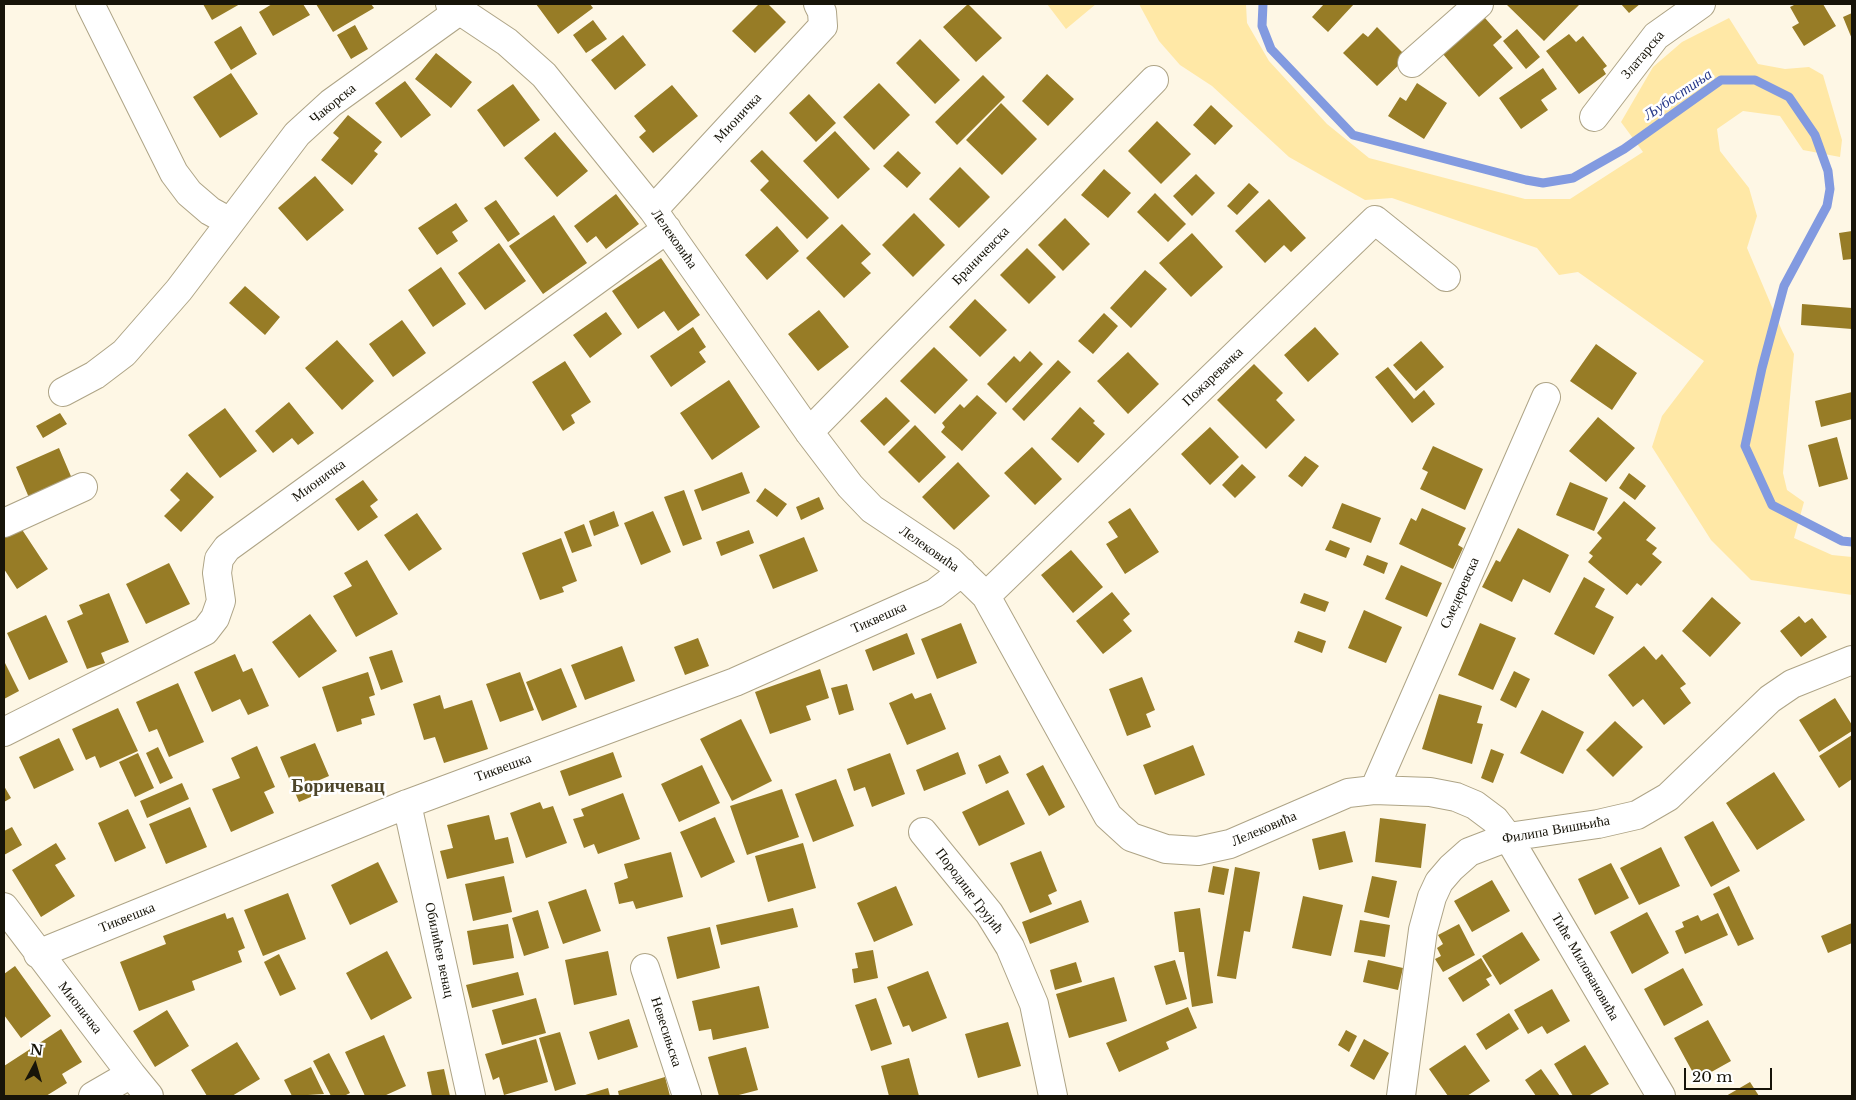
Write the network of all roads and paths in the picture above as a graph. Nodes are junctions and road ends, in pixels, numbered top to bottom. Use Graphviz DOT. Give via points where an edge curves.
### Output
graph roads {
  1 [pos="90,4"];
  2 [pos="1479,4"];
  3 [pos="1700,4"];
  4 [pos="455,7"];
  5 [pos="821,15"];
  6 [pos="1412,64"];
  7 [pos="1154,80"];
  8 [pos="1594,117"];
  9 [pos="660,220"];
  10 [pos="230,222"];
  11 [pos="1446,277"];
  12 [pos="63,392"];
  13 [pos="1546,397"];
  14 [pos="809,432"];
  15 [pos="83,487"];
  16 [pos="4,523"];
  17 [pos="962,572"];
  18 [pos="986,596"];
  19 [pos="1852,660"];
  20 [pos="4,732"];
  21 [pos="1374,790"];
  22 [pos="407,804"];
  23 [pos="923,832"];
  24 [pos="1508,837"];
  25 [pos="4,907"];
  26 [pos="38,954"];
  27 [pos="645,968"];
  28 [pos="131,1074"];
  29 [pos="94,1096"];
  30 [pos="149,1096"];
  31 [pos="471,1096"];
  32 [pos="687,1096"];
  33 [pos="1053,1096"];
  34 [pos="1401,1096"];
  35 [pos="1661,1096"];
  1 -- 10 [label="street" via="174,173 189,193 210,211"];
  2 -- 6 [label="street"];
  3 -- 8 [label="street, Златарска" via="1656,36"];
  4 -- 9 [label="street, Лелековића" via="507,42 544,75"];
  4 -- 10 [label="street, Чакорска" via="331,103 304,128"];
  5 -- 9 [label="street, Мионичка"];
  7 -- 14 [label="street, Браничевска"];
  9 -- 14 [label="street, Лелековића"];
  9 -- 20 [label="street, Мионичка" via="227,548 219,559 217,573 220,601 215,618 205,631"];
  10 -- 12 [label="street, Чакорска" via="179,290 124,353 96,375"];
  11 -- 18 [label="street, Пожаревачка" via="1375,220"];
  13 -- 21 [label="street, Смедеревска"];
  14 -- 17 [label="street, Лелековића" via="850,486 872,508"];
  15 -- 16 [label="street"];
  17 -- 18 [label="street, Лелековића"];
  17 -- 22 [label="street, Тиквешка" via="935,593 735,682"];
  18 -- 21 [label="street, Лелековића" via="1108,816 1131,837 1166,849 1198,851 1230,844 1348,793"];
  19 -- 24 [label="street, Филипа Вишњића" via="1792,684 1770,699 1668,797 1637,815"];
  21 -- 24 [label="street, Лелековића" via="1430,792 1456,797 1475,804 1495,820"];
  22 -- 26 [label="street, Тиквешка"];
  22 -- 31 [label="street, Обилићев венац"];
  23 -- 33 [label="street, Породице Грујић" via="989,913 1010,947 1034,1004"];
  24 -- 34 [label="street, Филипа Вишњића" via="1469,852 1439,882 1432,897 1423,930"];
  24 -- 35 [label="street, Тиће Миловановића"];
  25 -- 26 [label="street, Мионичка"];
  26 -- 28 [label="street, Мионичка"];
  27 -- 32 [label="street, Невесињска"];
  28 -- 29 [label="street"];
  28 -- 30 [label="street"];
}
